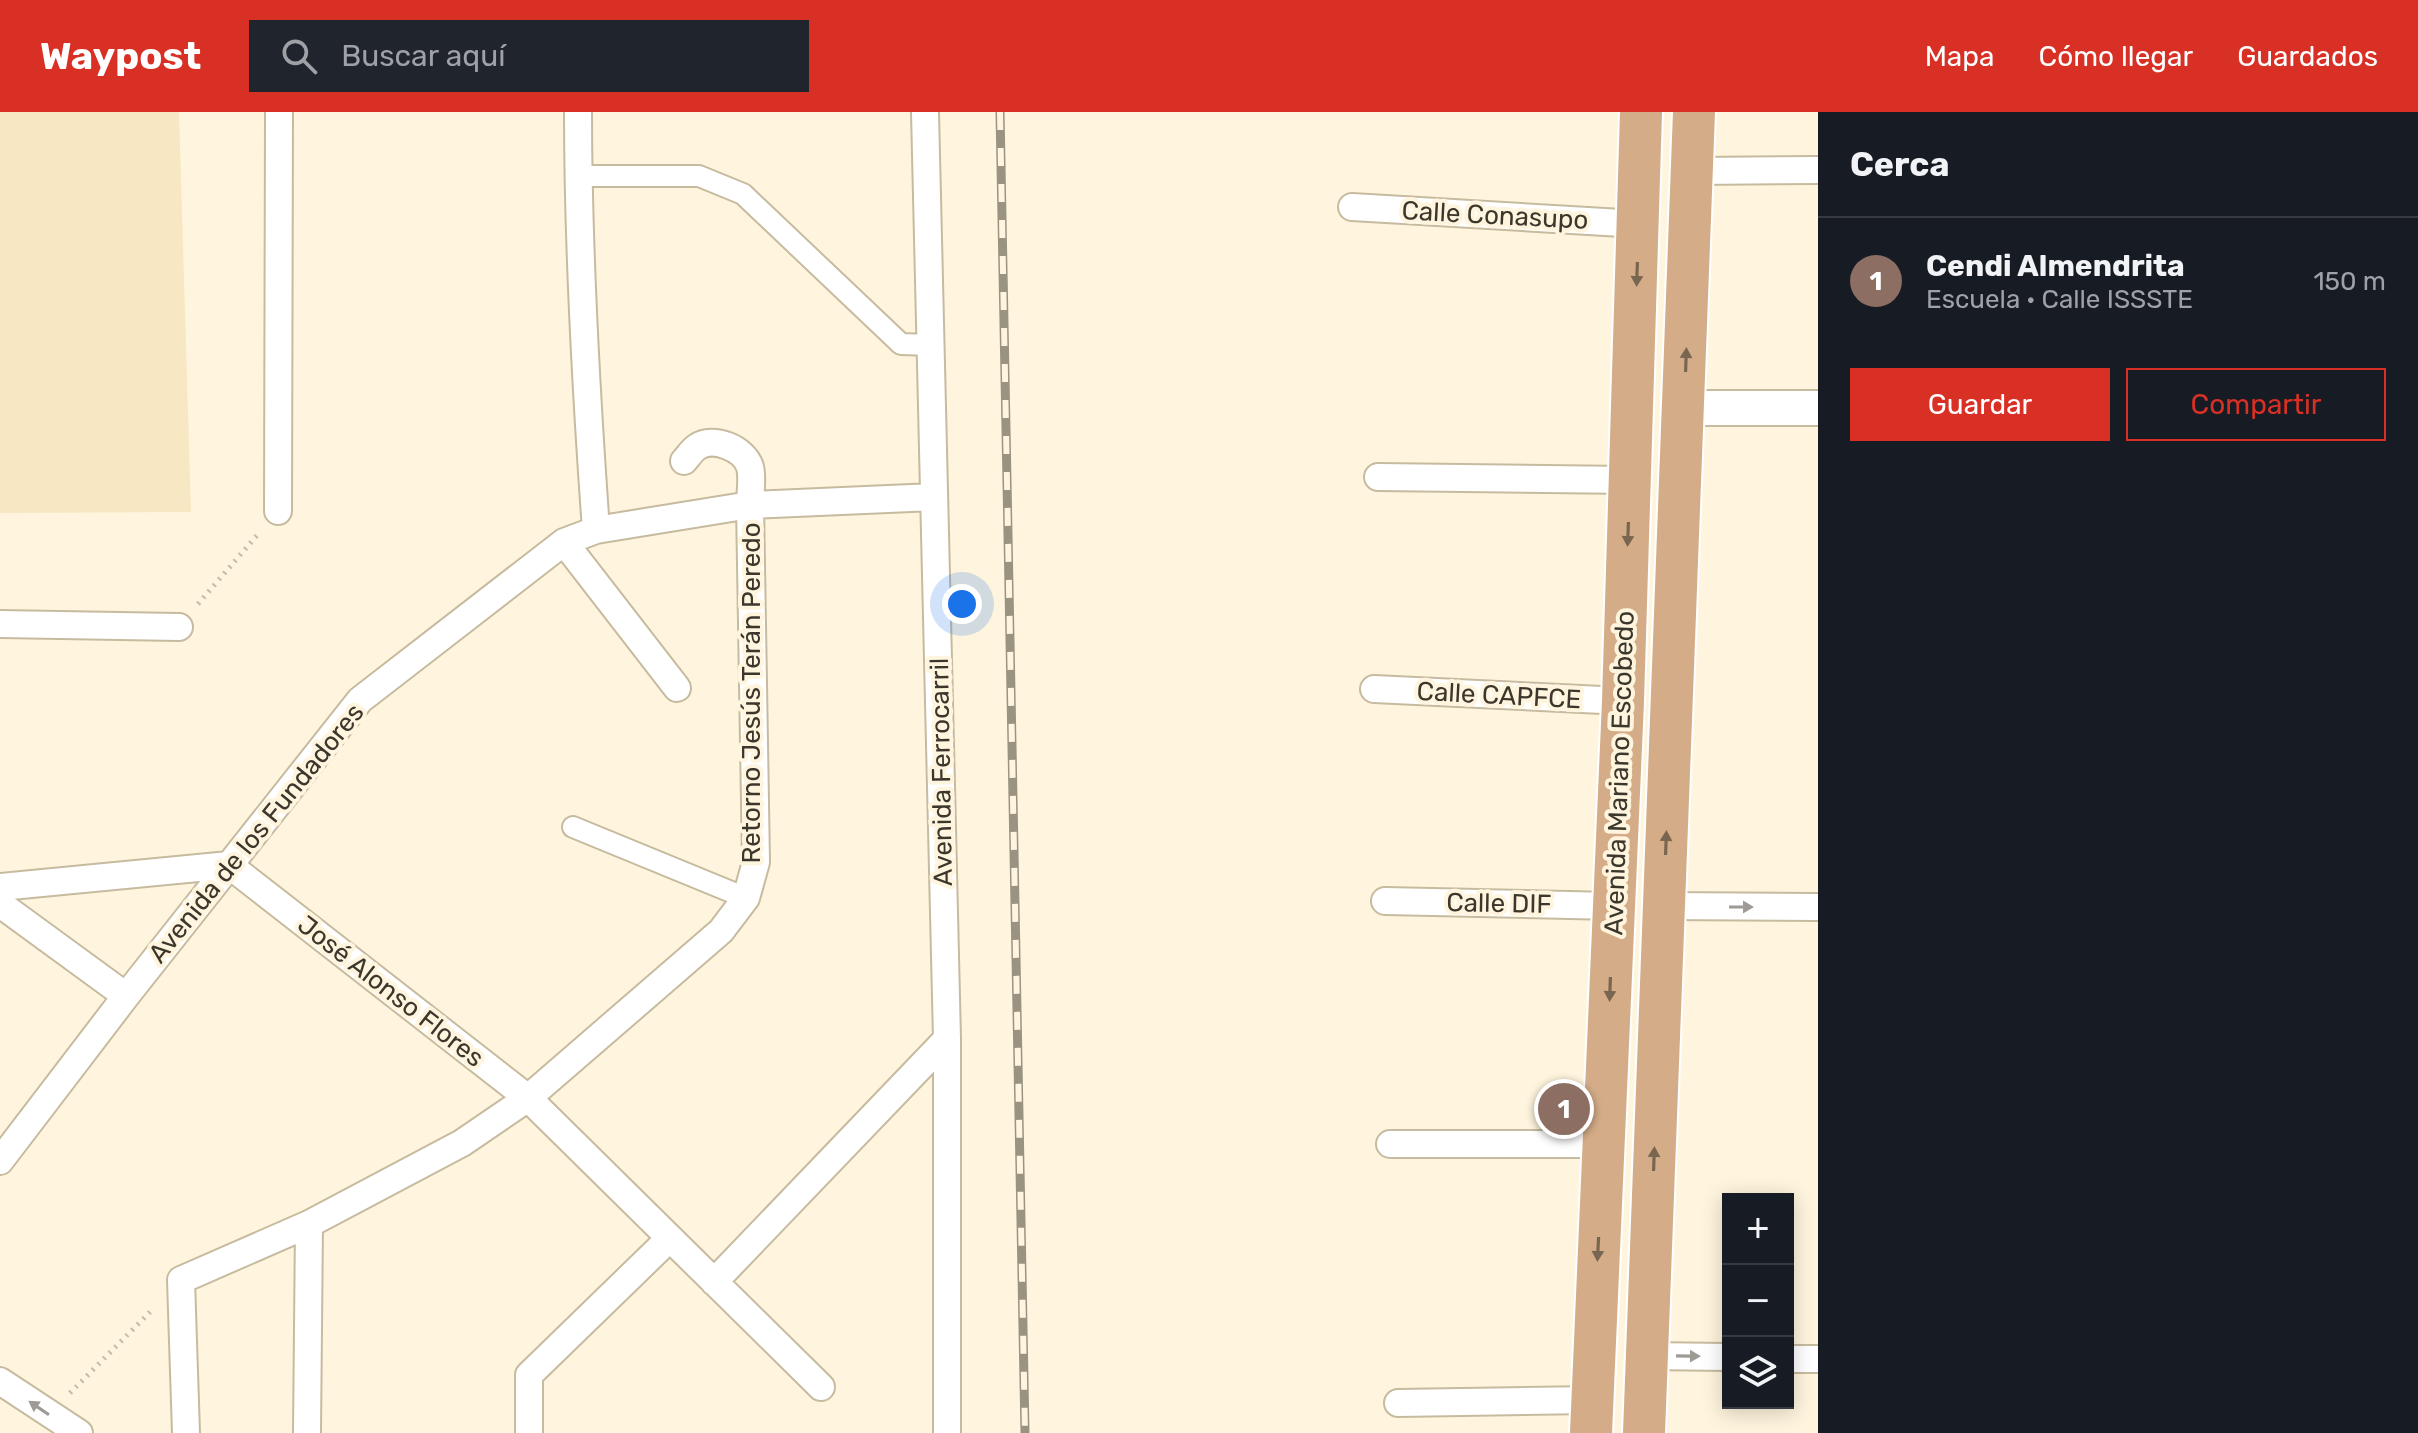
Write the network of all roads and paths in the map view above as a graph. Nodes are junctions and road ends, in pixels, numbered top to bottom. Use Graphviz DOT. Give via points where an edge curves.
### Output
graph roads {
  1 [pos="279,112"];
  2 [pos="578,112"];
  3 [pos="925,112"];
  4 [pos="1641,112"];
  5 [pos="1694,112"];
  6 [pos="1818,170"];
  7 [pos="1693,171"];
  8 [pos="578,176"];
  9 [pos="1352,207"];
  10 [pos="1639,224"];
  11 [pos="931,345"];
  12 [pos="1684,408"];
  13 [pos="1818,408"];
  14 [pos="684,461"];
  15 [pos="1378,477"];
  16 [pos="1630,480"];
  17 [pos="934,497"];
  18 [pos="750,505"];
  19 [pos="278,511"];
  20 [pos="596,530"];
  21 [pos="564,542"];
  22 [pos="0,624"];
  23 [pos="179,627"];
  24 [pos="677,688"];
  25 [pos="1374,689"];
  26 [pos="1623,701"];
  27 [pos="573,827"];
  28 [pos="229,865"];
  29 [pos="0,887"];
  30 [pos="746,898"];
  31 [pos="1385,901"];
  32 [pos="0,904"];
  33 [pos="1614,906"];
  34 [pos="1663,906"];
  35 [pos="1818,907"];
  36 [pos="126,996"];
  37 [pos="947,1039"];
  38 [pos="528,1098"];
  39 [pos="1390,1144"];
  40 [pos="1603,1144"];
  41 [pos="0,1161"];
  42 [pos="309,1224"];
  43 [pos="670,1238"];
  44 [pos="181,1280"];
  45 [pos="714,1282"];
  46 [pos="1647,1356"];
  47 [pos="1722,1357"];
  48 [pos="1794,1359"];
  49 [pos="1818,1359"];
  50 [pos="0,1381"];
  51 [pos="821,1387"];
  52 [pos="1398,1403"];
  53 [pos="49,1414"];
  54 [pos="1591,1416"];
  55 [pos="79,1433"];
  56 [pos="186,1433"];
  57 [pos="307,1433"];
  58 [pos="529,1433"];
  59 [pos="947,1433"];
  60 [pos="1644,1433"];
  1 -- 19 [label="street"];
  2 -- 8 [label="street"];
  3 -- 11 [label="street, Avenida Ferrocarril"];
  4 -- 10 [label="main road, Avenida Mariano Escobedo"];
  5 -- 7 [label="main road, Avenida Mariano Escobedo"];
  6 -- 7 [label="street"];
  12 -- 7 [label="main road, Avenida Mariano Escobedo, one-way"];
  8 -- 11 [label="street" via="699,176 743,194 901,344"];
  8 -- 20 [label="street"];
  9 -- 10 [label="street, Calle Conasupo"];
  10 -- 16 [label="main road, Avenida Mariano Escobedo, one-way"];
  11 -- 17 [label="street, Avenida Ferrocarril"];
  12 -- 13 [label="street"];
  34 -- 12 [label="main road, Avenida Mariano Escobedo, one-way"];
  14 -- 18 [label="street, Retorno Jesús Terán Peredo" via="697,446 730,446 752,470"];
  15 -- 16 [label="street"];
  16 -- 26 [label="main road, Avenida Mariano Escobedo, one-way"];
  17 -- 18 [label="street, Avenida de los Fundadores"];
  17 -- 37 [label="street, Avenida Ferrocarril"];
  18 -- 20 [label="street, Avenida de los Fundadores"];
  18 -- 30 [label="street, Retorno Jesús Terán Peredo" via="756,862"];
  19 -- 23 [label="path"];
  20 -- 21 [label="street, Avenida de los Fundadores"];
  21 -- 24 [label="street"];
  21 -- 28 [label="street, Avenida de los Fundadores" via="360,700"];
  22 -- 23 [label="street"];
  25 -- 26 [label="street, Calle CAPFCE"];
  26 -- 33 [label="main road, Avenida Mariano Escobedo"];
  27 -- 30 [label="street"];
  28 -- 29 [label="street"];
  28 -- 36 [label="street, Avenida de los Fundadores"];
  28 -- 38 [label="street, José Alonso Flores"];
  30 -- 38 [label="street, Retorno Jesús Terán Peredo" via="721,931"];
  31 -- 33 [label="street, Calle DIF"];
  32 -- 36 [label="street"];
  33 -- 40 [label="main road, Avenida Mariano Escobedo, one-way"];
  34 -- 35 [label="street, one-way"];
  46 -- 34 [label="main road, Avenida Mariano Escobedo, one-way"];
  36 -- 41 [label="street, Avenida de los Fundadores"];
  37 -- 45 [label="street"];
  37 -- 59 [label="street, Avenida Ferrocarril"];
  38 -- 42 [label="street, Retorno Jesús Terán Peredo" via="462,1143"];
  38 -- 43 [label="street, José Alonso Flores"];
  39 -- 40 [label="street"];
  40 -- 54 [label="main road, Avenida Mariano Escobedo, one-way"];
  42 -- 44 [label="street, Retorno Jesús Terán Peredo"];
  42 -- 57 [label="street"];
  43 -- 45 [label="street, José Alonso Flores"];
  43 -- 58 [label="street" via="529,1375"];
  44 -- 53 [label="path"];
  44 -- 56 [label="street"];
  45 -- 51 [label="street, José Alonso Flores"];
  46 -- 47 [label="street, one-way"];
  46 -- 60 [label="main road, Avenida Mariano Escobedo"];
  48 -- 49 [label="street"];
  53 -- 50 [label="street, one-way"];
  52 -- 54 [label="street"];
  53 -- 55 [label="street"];
}
